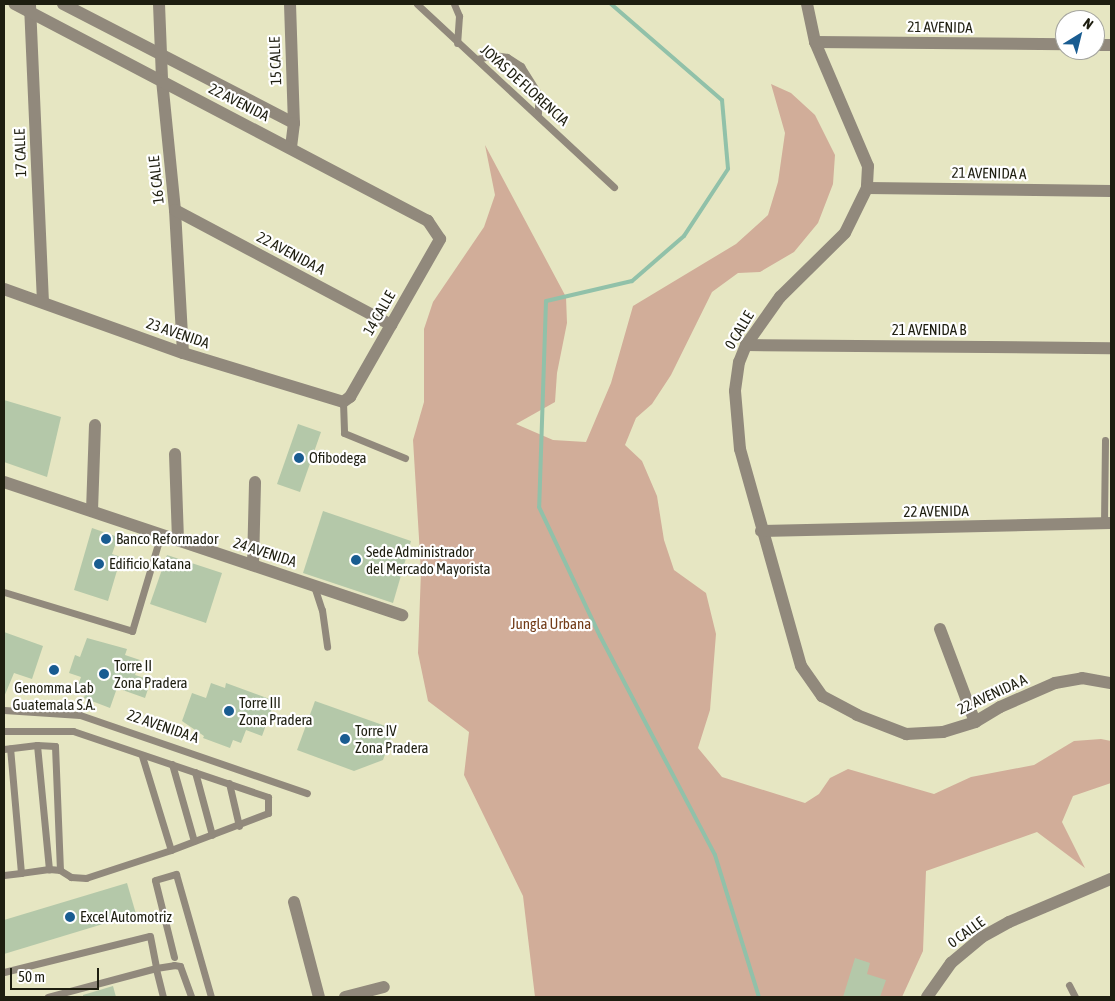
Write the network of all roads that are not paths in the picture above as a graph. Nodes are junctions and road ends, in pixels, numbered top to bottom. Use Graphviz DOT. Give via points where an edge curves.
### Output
graph roads {
  1 [pos="14,4"];
  2 [pos="63,4"];
  3 [pos="159,4"];
  4 [pos="290,4"];
  5 [pos="417,4"];
  6 [pos="454,4"];
  7 [pos="807,4"];
  8 [pos="30,8"];
  9 [pos="815,42"];
  10 [pos="457,43"];
  11 [pos="1055,44"];
  12 [pos="160,54"];
  13 [pos="477,59"];
  14 [pos="162,80"];
  15 [pos="538,113"];
  16 [pos="294,123"];
  17 [pos="291,146"];
  18 [pos="614,187"];
  19 [pos="867,188"];
  20 [pos="1111,190"];
  21 [pos="175,210"];
  22 [pos="440,239"];
  23 [pos="4,288"];
  24 [pos="43,302"];
  25 [pos="391,325"];
  26 [pos="746,345"];
  27 [pos="1111,348"];
  28 [pos="183,353"];
  29 [pos="343,402"];
  30 [pos="94,425"];
  31 [pos="1106,440"];
  32 [pos="175,454"];
  33 [pos="404,458"];
  34 [pos="4,482"];
  35 [pos="255,482"];
  36 [pos="92,511"];
  37 [pos="1108,523"];
  38 [pos="762,531"];
  39 [pos="161,534"];
  40 [pos="178,540"];
  41 [pos="253,565"];
  42 [pos="314,585"];
  43 [pos="4,592"];
  44 [pos="402,615"];
  45 [pos="940,629"];
  46 [pos="326,647"];
  47 [pos="1111,682"];
  48 [pos="4,710"];
  49 [pos="858,714"];
  50 [pos="975,722"];
  51 [pos="4,731"];
  52 [pos="38,745"];
  53 [pos="7,748"];
  54 [pos="142,756"];
  55 [pos="172,764"];
  56 [pos="195,772"];
  57 [pos="229,784"];
  58 [pos="307,793"];
  59 [pos="239,826"];
  60 [pos="212,835"];
  61 [pos="194,841"];
  62 [pos="171,850"];
  63 [pos="49,869"];
  64 [pos="60,870"];
  65 [pos="20,873"];
  66 [pos="4,875"];
  67 [pos="1111,879"];
  68 [pos="294,902"];
  69 [pos="174,957"];
  70 [pos="156,968"];
  71 [pos="4,972"];
  72 [pos="1069,985"];
  73 [pos="384,986"];
  74 [pos="48,997"];
  75 [pos="162,997"];
  76 [pos="191,997"];
  77 [pos="211,997"];
  78 [pos="319,997"];
  79 [pos="345,997"];
  80 [pos="927,997"];
  81 [pos="1075,997"];
  1 -- 8 [label="street, 22 AVENIDA"];
  2 -- 12 [label="street, 22 AVENIDA"];
  3 -- 12 [label="street, 16 CALLE"];
  4 -- 16 [label="street, 15 CALLE"];
  5 -- 10 [label="lane, JOYAS DE FLORENCIA"];
  6 -- 10 [label="lane" via="459,16"];
  7 -- 9 [label="street, 0 CALLE"];
  8 -- 14 [label="street, 22 AVENIDA"];
  8 -- 24 [label="street, 17 CALLE"];
  9 -- 11 [label="street, 21 AVENIDA"];
  9 -- 19 [label="street, 0 CALLE" via="868,166"];
  10 -- 13 [label="lane, JOYAS DE FLORENCIA"];
  12 -- 14 [label="street, 16 CALLE"];
  12 -- 16 [label="street, 22 AVENIDA"];
  13 -- 15 [label="lane, JOYAS DE FLORENCIA"];
  13 -- 15 [label="lane" via="494,55 507,57 521,66 538,93"];
  14 -- 17 [label="street, 22 AVENIDA"];
  14 -- 21 [label="street, 16 CALLE"];
  15 -- 18 [label="lane, JOYAS DE FLORENCIA"];
  16 -- 17 [label="street, 15 CALLE"];
  17 -- 22 [label="street, 22 AVENIDA" via="428,221"];
  19 -- 20 [label="street, 21 AVENIDA A"];
  19 -- 26 [label="street, 0 CALLE" via="846,233 780,297"];
  21 -- 25 [label="street, 22 AVENIDA A"];
  21 -- 28 [label="street, 16 CALLE"];
  22 -- 25 [label="street, 14 CALLE"];
  23 -- 24 [label="street, 23 AVENIDA"];
  24 -- 28 [label="street, 23 AVENIDA"];
  25 -- 29 [label="street, 14 CALLE" via="350,396"];
  26 -- 27 [label="street, 21 AVENIDA B"];
  26 -- 38 [label="street, 0 CALLE" via="739,362 735,392 737,419 740,450"];
  28 -- 29 [label="street, 23 AVENIDA"];
  29 -- 33 [label="lane" via="344,432"];
  30 -- 36 [label="street"];
  31 -- 37 [label="lane"];
  32 -- 40 [label="street"];
  34 -- 36 [label="street, 24 AVENIDA"];
  35 -- 41 [label="street"];
  36 -- 39 [label="street, 24 AVENIDA"];
  37 -- 38 [label="street, 22 AVENIDA"];
  38 -- 49 [label="street, 0 CALLE" via="800,666 822,696"];
  39 -- 40 [label="street, 24 AVENIDA"];
  39 -- 43 [label="lane" via="132,631"];
  40 -- 41 [label="street, 24 AVENIDA"];
  41 -- 42 [label="street, 24 AVENIDA"];
  42 -- 44 [label="street, 24 AVENIDA"];
  42 -- 46 [label="lane" via="322,610"];
  45 -- 50 [label="street"];
  47 -- 50 [label="street, 22 AVENIDA A" via="1082,678 1055,683 1000,707"];
  48 -- 58 [label="lane, 22 AVENIDA A" via="80,715"];
  49 -- 50 [label="street, 22 AVENIDA A" via="906,734 943,732"];
  51 -- 54 [label="lane" via="63,729"];
  52 -- 53 [label="lane"];
  52 -- 63 [label="lane"];
  52 -- 64 [label="lane" via="55,746"];
  53 -- 65 [label="lane"];
  54 -- 55 [label="lane"];
  54 -- 62 [label="lane"];
  55 -- 56 [label="lane"];
  55 -- 61 [label="lane"];
  56 -- 57 [label="lane"];
  56 -- 60 [label="lane"];
  57 -- 59 [label="lane"];
  57 -- 59 [label="lane" via="268,797 268,813"];
  59 -- 60 [label="lane"];
  60 -- 61 [label="lane"];
  61 -- 62 [label="lane"];
  62 -- 64 [label="lane" via="86,878 71,877"];
  63 -- 64 [label="lane"];
  63 -- 65 [label="lane"];
  65 -- 66 [label="lane"];
  67 -- 80 [label="street, 0 CALLE" via="982,937 951,963"];
  68 -- 78 [label="street"];
  69 -- 77 [label="lane" via="155,880 176,874"];
  70 -- 71 [label="lane" via="151,940 146,934"];
  70 -- 74 [label="lane"];
  70 -- 75 [label="lane"];
  70 -- 76 [label="lane" via="180,966"];
  72 -- 81 [label="lane"];
  73 -- 79 [label="street"];
}
